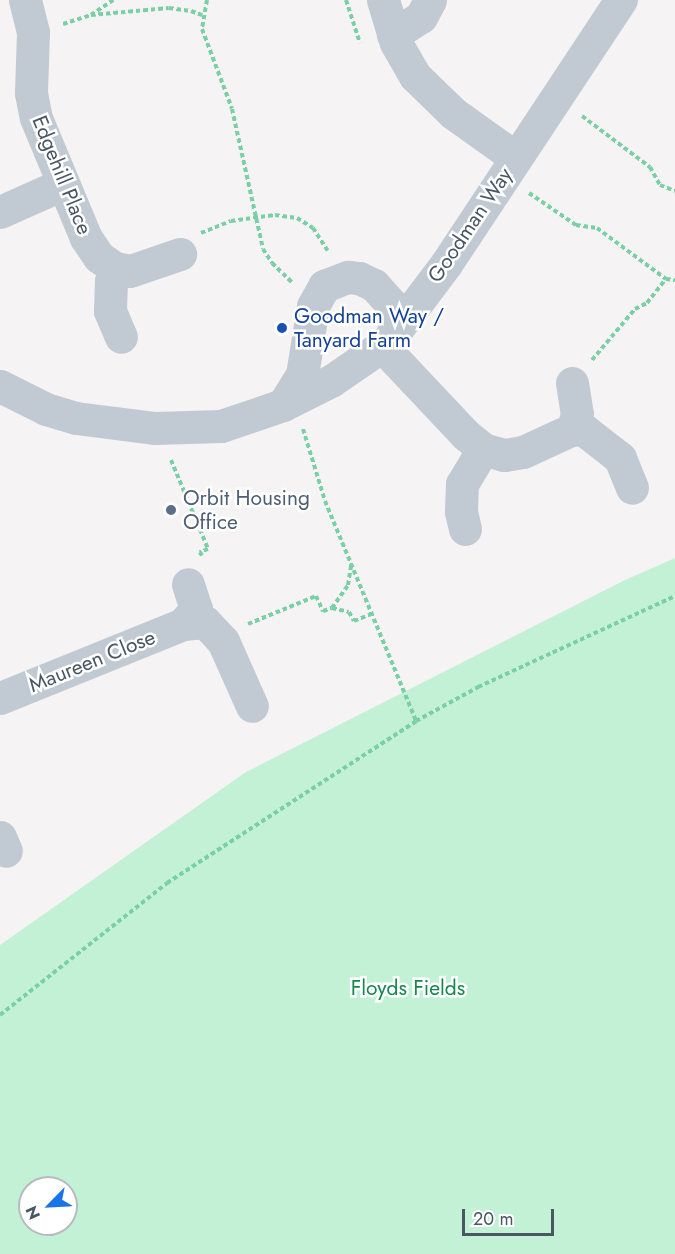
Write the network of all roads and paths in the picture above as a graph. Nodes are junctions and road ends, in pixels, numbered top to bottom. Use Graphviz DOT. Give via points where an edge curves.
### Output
graph roads {
  1 [pos="25,0"];
  2 [pos="113,0"];
  3 [pos="169,0"];
  4 [pos="207,0"];
  5 [pos="383,0"];
  6 [pos="430,0"];
  7 [pos="621,0"];
  8 [pos="169,8"];
  9 [pos="91,15"];
  10 [pos="202,15"];
  11 [pos="33,32"];
  12 [pos="393,35"];
  13 [pos="556,98"];
  14 [pos="509,167"];
  15 [pos="63,184"];
  16 [pos="675,191"];
  17 [pos="0,212"];
  18 [pos="257,216"];
  19 [pos="180,254"];
  20 [pos="330,255"];
  21 [pos="115,268"];
  22 [pos="666,279"];
  23 [pos="675,280"];
  24 [pos="295,284"];
  25 [pos="121,337"];
  26 [pos="387,341"];
  27 [pos="572,383"];
  28 [pos="0,386"];
  29 [pos="280,406"];
  30 [pos="155,428"];
  31 [pos="573,429"];
  32 [pos="483,449"];
  33 [pos="632,488"];
  34 [pos="465,529"];
  35 [pos="351,564"];
  36 [pos="188,584"];
  37 [pos="675,596"];
  38 [pos="332,608"];
  39 [pos="371,614"];
  40 [pos="183,624"];
  41 [pos="219,636"];
  42 [pos="0,698"];
  43 [pos="252,706"];
  44 [pos="416,721"];
  45 [pos="0,1015"];
  1 -- 11 [label="street, Edgehill Place"];
  2 -- 9 [label="path"];
  3 -- 8 [label="path"];
  4 -- 10 [label="path"];
  5 -- 12 [label="street"];
  6 -- 12 [label="street" via="421,17"];
  7 -- 13 [label="street, Goodman Way"];
  8 -- 9 [label="path"];
  8 -- 10 [label="path"];
  9 -- 11 [label="path"];
  10 -- 18 [label="path" via="205,43 232,109"];
  11 -- 15 [label="street, Edgehill Place" via="31,93 36,118"];
  12 -- 14 [label="street" via="415,76"];
  13 -- 14 [label="street, Goodman Way"];
  13 -- 16 [label="path" via="650,167 660,185"];
  14 -- 22 [label="path" via="576,225 597,228"];
  14 -- 26 [label="street, Goodman Way" via="446,264"];
  15 -- 17 [label="street"];
  15 -- 21 [label="street, Edgehill Place" via="86,238 99,257"];
  18 -- 19 [label="path" via="231,221 182,240"];
  18 -- 20 [label="path" via="297,218 313,228"];
  18 -- 24 [label="path" via="263,249 284,277"];
  19 -- 21 [label="street" via="130,271"];
  21 -- 25 [label="street" via="110,311"];
  22 -- 23 [label="path"];
  22 -- 27 [label="path"];
  26 -- 29 [label="street, Goodman Way" via="331,381"];
  26 -- 29 [label="street" via="395,325 391,304 374,285 348,277 324,286 314,306 302,375"];
  26 -- 32 [label="street" via="466,435"];
  27 -- 31 [label="street" via="577,414"];
  28 -- 30 [label="street, Goodman Way" via="46,409 76,418"];
  29 -- 30 [label="street, Goodman Way" via="221,426"];
  29 -- 35 [label="path" via="305,431 325,501"];
  30 -- 36 [label="path" via="208,549 200,552 210,574"];
  31 -- 32 [label="street" via="523,452 504,455"];
  31 -- 33 [label="street" via="584,430 620,458"];
  32 -- 34 [label="street" via="462,484"];
  35 -- 38 [label="path" via="348,585"];
  35 -- 39 [label="path"];
  36 -- 40 [label="street" via="196,609"];
  37 -- 44 [label="path" via="478,687"];
  38 -- 39 [label="path" via="349,612 354,621"];
  38 -- 41 [label="path" via="323,611 316,596"];
  39 -- 44 [label="path"];
  40 -- 41 [label="street, Maureen Close" via="205,622"];
  40 -- 42 [label="street, Maureen Close"];
  41 -- 43 [label="street"];
  44 -- 45 [label="path" via="167,883"];
}
